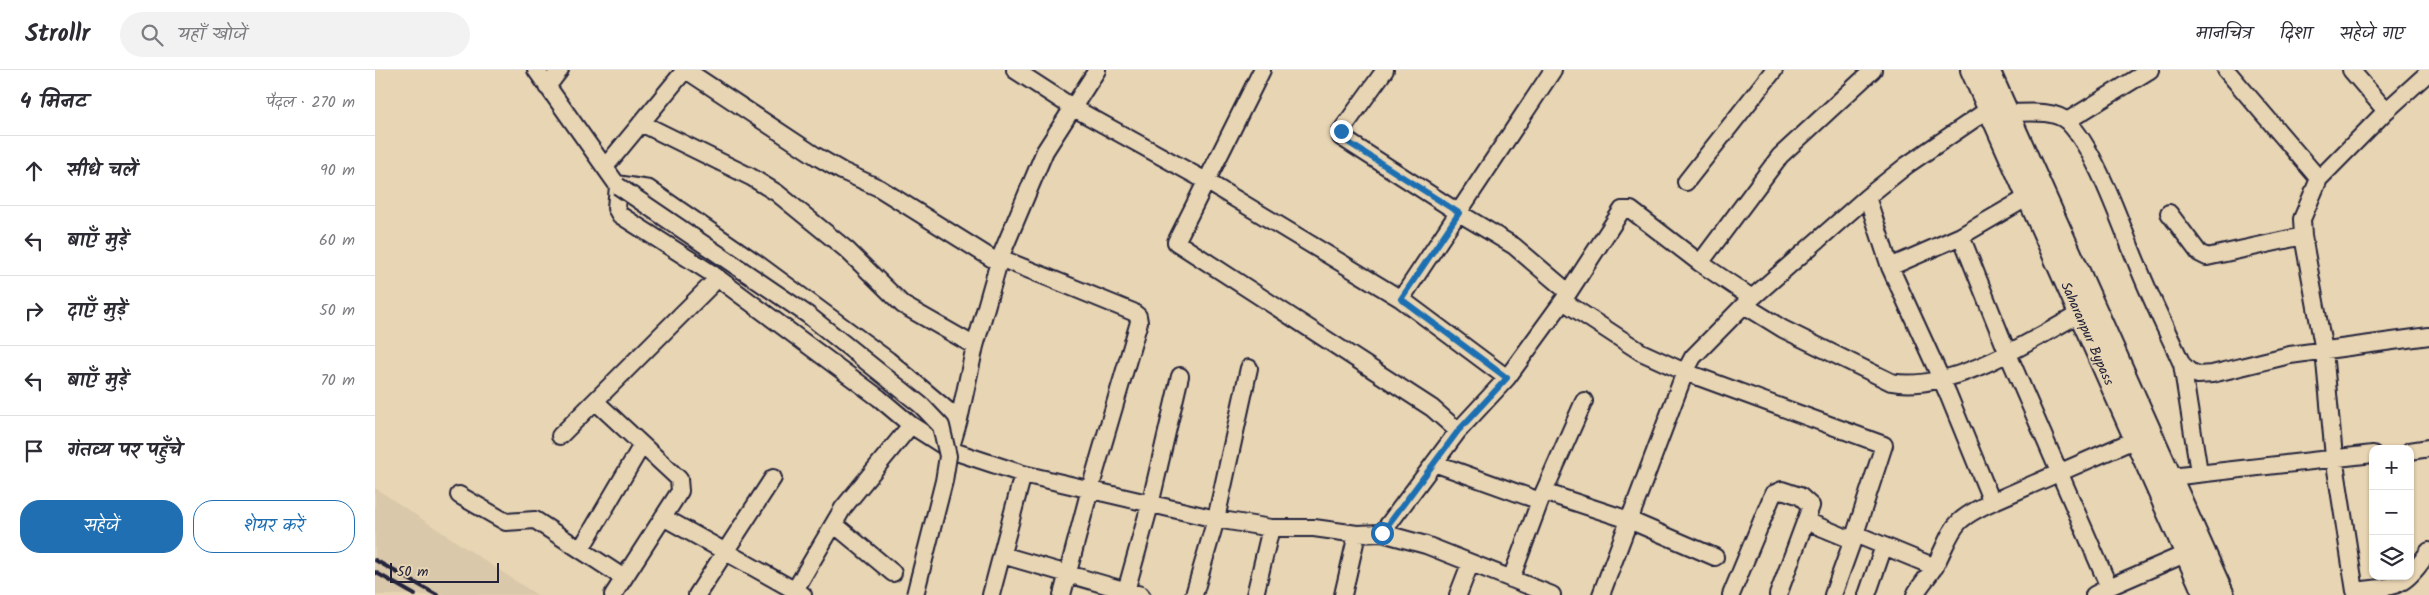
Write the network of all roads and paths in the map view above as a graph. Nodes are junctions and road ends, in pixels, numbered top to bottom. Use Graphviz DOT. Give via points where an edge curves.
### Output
graph roads {
  1 [pos="536,70"];
  2 [pos="560,70"];
  3 [pos="685,70"];
  4 [pos="1015,70"];
  5 [pos="1097,70"];
  6 [pos="1262,70"];
  7 [pos="1385,70"];
  8 [pos="1553,70"];
  9 [pos="1774,70"];
  10 [pos="1873,70"];
  11 [pos="1971,70"];
  12 [pos="1989,70"];
  13 [pos="2150,70"];
  14 [pos="2226,70"];
  15 [pos="2351,70"];
  16 [pos="2429,72"];
  17 [pos="547,87"];
  18 [pos="1072,107"];
  19 [pos="1989,109"];
  20 [pos="2386,111"];
  21 [pos="2008,113"];
  22 [pos="2067,121"];
  23 [pos="641,122"];
  24 [pos="605,167"];
  25 [pos="2319,179"];
  26 [pos="1206,181"];
  27 [pos="1686,182"];
  28 [pos="618,185"];
  29 [pos="1867,197"];
  30 [pos="2028,197"];
  31 [pos="1459,213"];
  32 [pos="2169,213"];
  33 [pos="1961,236"];
  34 [pos="2303,236"];
  35 [pos="1000,261"];
  36 [pos="1700,263"];
  37 [pos="1891,267"];
  38 [pos="719,278"];
  39 [pos="1566,296"];
  40 [pos="1401,299"];
  41 [pos="1748,301"];
  42 [pos="2079,314"];
  43 [pos="2429,336"];
  44 [pos="975,346"];
  45 [pos="2324,351"];
  46 [pos="2008,354"];
  47 [pos="2182,364"];
  48 [pos="1249,368"];
  49 [pos="1685,372"];
  50 [pos="1180,376"];
  51 [pos="1507,378"];
  52 [pos="1940,380"];
  53 [pos="1584,401"];
  54 [pos="595,402"];
  55 [pos="959,420"];
  56 [pos="911,425"];
  57 [pos="1458,431"];
  58 [pos="560,436"];
  59 [pos="2134,440"];
  60 [pos="642,445"];
  61 [pos="2429,448"];
  62 [pos="950,450"];
  63 [pos="2414,450"];
  64 [pos="2369,454"];
  65 [pos="2334,457"];
  66 [pos="1434,463"];
  67 [pos="2061,472"];
  68 [pos="2199,472"];
  69 [pos="1023,474"];
  70 [pos="2171,476"];
  71 [pos="773,478"];
  72 [pos="1089,489"];
  73 [pos="459,495"];
  74 [pos="1542,497"];
  75 [pos="1992,502"];
  76 [pos="1150,505"];
  77 [pos="663,517"];
  78 [pos="1216,519"];
  79 [pos="1629,520"];
  80 [pos="1806,521"];
  81 [pos="834,524"];
  82 [pos="1271,528"];
  83 [pos="1382,533"];
  84 [pos="1357,534"];
  85 [pos="1854,537"];
  86 [pos="1884,546"];
  87 [pos="581,549"];
  88 [pos="724,551"];
  89 [pos="2429,551"];
  90 [pos="2185,554"];
  91 [pos="1002,555"];
  92 [pos="1715,557"];
  93 [pos="1470,564"];
  94 [pos="1935,566"];
  95 [pos="893,573"];
  96 [pos="1067,574"];
  97 [pos="2414,574"];
  98 [pos="624,578"];
  99 [pos="1511,579"];
  100 [pos="2407,580"];
  101 [pos="2100,592"];
  102 [pos="799,593"];
  103 [pos="1133,593"];
  104 [pos="2355,593"];
  105 [pos="613,595"];
  106 [pos="697,595"];
  107 [pos="915,595"];
  108 [pos="991,595"];
  109 [pos="1062,595"];
  110 [pos="1194,595"];
  111 [pos="1255,595"];
  112 [pos="1343,595"];
  113 [pos="1458,595"];
  114 [pos="1552,595"];
  115 [pos="1601,595"];
  116 [pos="1731,595"];
  117 [pos="1778,595"];
  118 [pos="1833,595"];
  119 [pos="1867,595"];
  120 [pos="1917,595"];
  121 [pos="2204,595"];
  122 [pos="2224,595"];
  1 -- 17 [label="street"];
  2 -- 17 [label="street"];
  3 -- 23 [label="street"];
  3 -- 35 [label="street" via="816,156 879,188"];
  4 -- 18 [label="street"];
  5 -- 18 [label="street"];
  6 -- 26 [label="street"];
  7 -- 31 [label="street" via="1341,131 1341,137"];
  8 -- 31 [label="street"];
  9 -- 27 [label="street"];
  10 -- 36 [label="street" via="1780,156"];
  11 -- 19 [label="main road, Saharanpur Bypass"];
  12 -- 21 [label="main road"];
  13 -- 22 [label="street"];
  14 -- 25 [label="street"];
  15 -- 20 [label="street"];
  16 -- 20 [label="street"];
  17 -- 24 [label="street"];
  18 -- 26 [label="street"];
  18 -- 35 [label="street" via="1045,151"];
  19 -- 29 [label="street"];
  19 -- 30 [label="main road, Saharanpur Bypass"];
  20 -- 25 [label="street"];
  21 -- 22 [label="street" via="2043,113"];
  21 -- 70 [label="main road"];
  22 -- 47 [label="street" via="2082,141 2102,181"];
  23 -- 24 [label="street"];
  23 -- 44 [label="street" via="777,193 847,250 903,305"];
  24 -- 28 [label="street"];
  25 -- 34 [label="street" via="2301,220"];
  26 -- 40 [label="street"];
  26 -- 57 [label="street" via="1176,239 1178,244 1432,408"];
  28 -- 38 [label="street" via="616,208 620,215"];
  28 -- 55 [label="street" via="649,189 888,360"];
  28 -- 107 [label="street, bridge" via="807,315 922,406 941,426 948,456"];
  29 -- 37 [label="street"];
  29 -- 41 [label="street"];
  30 -- 33 [label="street"];
  30 -- 42 [label="main road, Saharanpur Bypass"];
  31 -- 39 [label="street" via="1514,246"];
  31 -- 40 [label="street"];
  32 -- 34 [label="street" via="2199,254 2207,257"];
  33 -- 37 [label="street"];
  33 -- 46 [label="street"];
  34 -- 45 [label="street"];
  35 -- 44 [label="street"];
  35 -- 72 [label="street" via="1138,316 1139,322"];
  36 -- 39 [label="street" via="1627,209 1622,210"];
  36 -- 41 [label="street"];
  37 -- 52 [label="street"];
  38 -- 54 [label="street"];
  38 -- 56 [label="street"];
  39 -- 49 [label="street" via="1641,352"];
  39 -- 51 [label="street"];
  40 -- 51 [label="street"];
  41 -- 49 [label="street" via="1693,357"];
  41 -- 52 [label="street" via="1783,328 1891,382 1904,384"];
  42 -- 46 [label="street"];
  42 -- 59 [label="main road, Saharanpur Bypass"];
  43 -- 45 [label="street"];
  44 -- 55 [label="street"];
  45 -- 47 [label="street" via="2290,355 2212,374 2199,375"];
  45 -- 65 [label="street"];
  46 -- 52 [label="street"];
  46 -- 67 [label="street"];
  47 -- 68 [label="street"];
  48 -- 78 [label="street"];
  49 -- 79 [label="street"];
  49 -- 85 [label="street" via="1885,445"];
  50 -- 76 [label="street"];
  51 -- 57 [label="street"];
  52 -- 75 [label="street"];
  53 -- 74 [label="street"];
  54 -- 58 [label="street"];
  54 -- 60 [label="street"];
  55 -- 62 [label="street"];
  56 -- 62 [label="street"];
  56 -- 81 [label="street" via="843,508"];
  57 -- 66 [label="street"];
  59 -- 67 [label="street"];
  59 -- 90 [label="main road, Saharanpur Bypass"];
  60 -- 77 [label="street" via="679,479 680,491"];
  60 -- 87 [label="street"];
  61 -- 63 [label="street"];
  62 -- 69 [label="street"];
  64 -- 65 [label="street"];
  65 -- 68 [label="street"];
  65 -- 104 [label="street"];
  66 -- 74 [label="street"];
  66 -- 83 [label="street"];
  67 -- 75 [label="street"];
  67 -- 101 [label="street"];
  68 -- 70 [label="street"];
  69 -- 72 [label="street"];
  69 -- 91 [label="street"];
  70 -- 122 [label="main road"];
  71 -- 88 [label="street"];
  72 -- 76 [label="street"];
  72 -- 96 [label="street"];
  73 -- 87 [label="street" via="506,522 535,520"];
  74 -- 79 [label="street"];
  74 -- 99 [label="street"];
  75 -- 94 [label="street" via="1967,513 1954,525"];
  76 -- 78 [label="street"];
  76 -- 103 [label="street"];
  77 -- 88 [label="street"];
  77 -- 98 [label="street"];
  78 -- 82 [label="street"];
  78 -- 110 [label="street"];
  79 -- 92 [label="street"];
  79 -- 115 [label="street"];
  80 -- 85 [label="street"];
  80 -- 116 [label="street" via="1811,506 1809,502 1789,491 1773,494"];
  80 -- 117 [label="street"];
  81 -- 95 [label="street"];
  81 -- 102 [label="street"];
  82 -- 84 [label="street" via="1314,528"];
  82 -- 111 [label="street"];
  83 -- 84 [label="street"];
  83 -- 93 [label="street" via="1426,545"];
  84 -- 112 [label="street"];
  85 -- 86 [label="street"];
  85 -- 118 [label="street"];
  86 -- 94 [label="street"];
  86 -- 119 [label="street"];
  87 -- 98 [label="street"];
  88 -- 102 [label="street"];
  88 -- 106 [label="street"];
  89 -- 97 [label="street"];
  90 -- 101 [label="street"];
  90 -- 121 [label="main road, Saharanpur Bypass"];
  91 -- 96 [label="street"];
  91 -- 108 [label="street"];
  93 -- 99 [label="street"];
  93 -- 113 [label="street"];
  94 -- 120 [label="street"];
  96 -- 103 [label="street"];
  96 -- 109 [label="street"];
  98 -- 105 [label="street"];
  99 -- 114 [label="street"];
  100 -- 104 [label="street" via="2399,586"];
}
